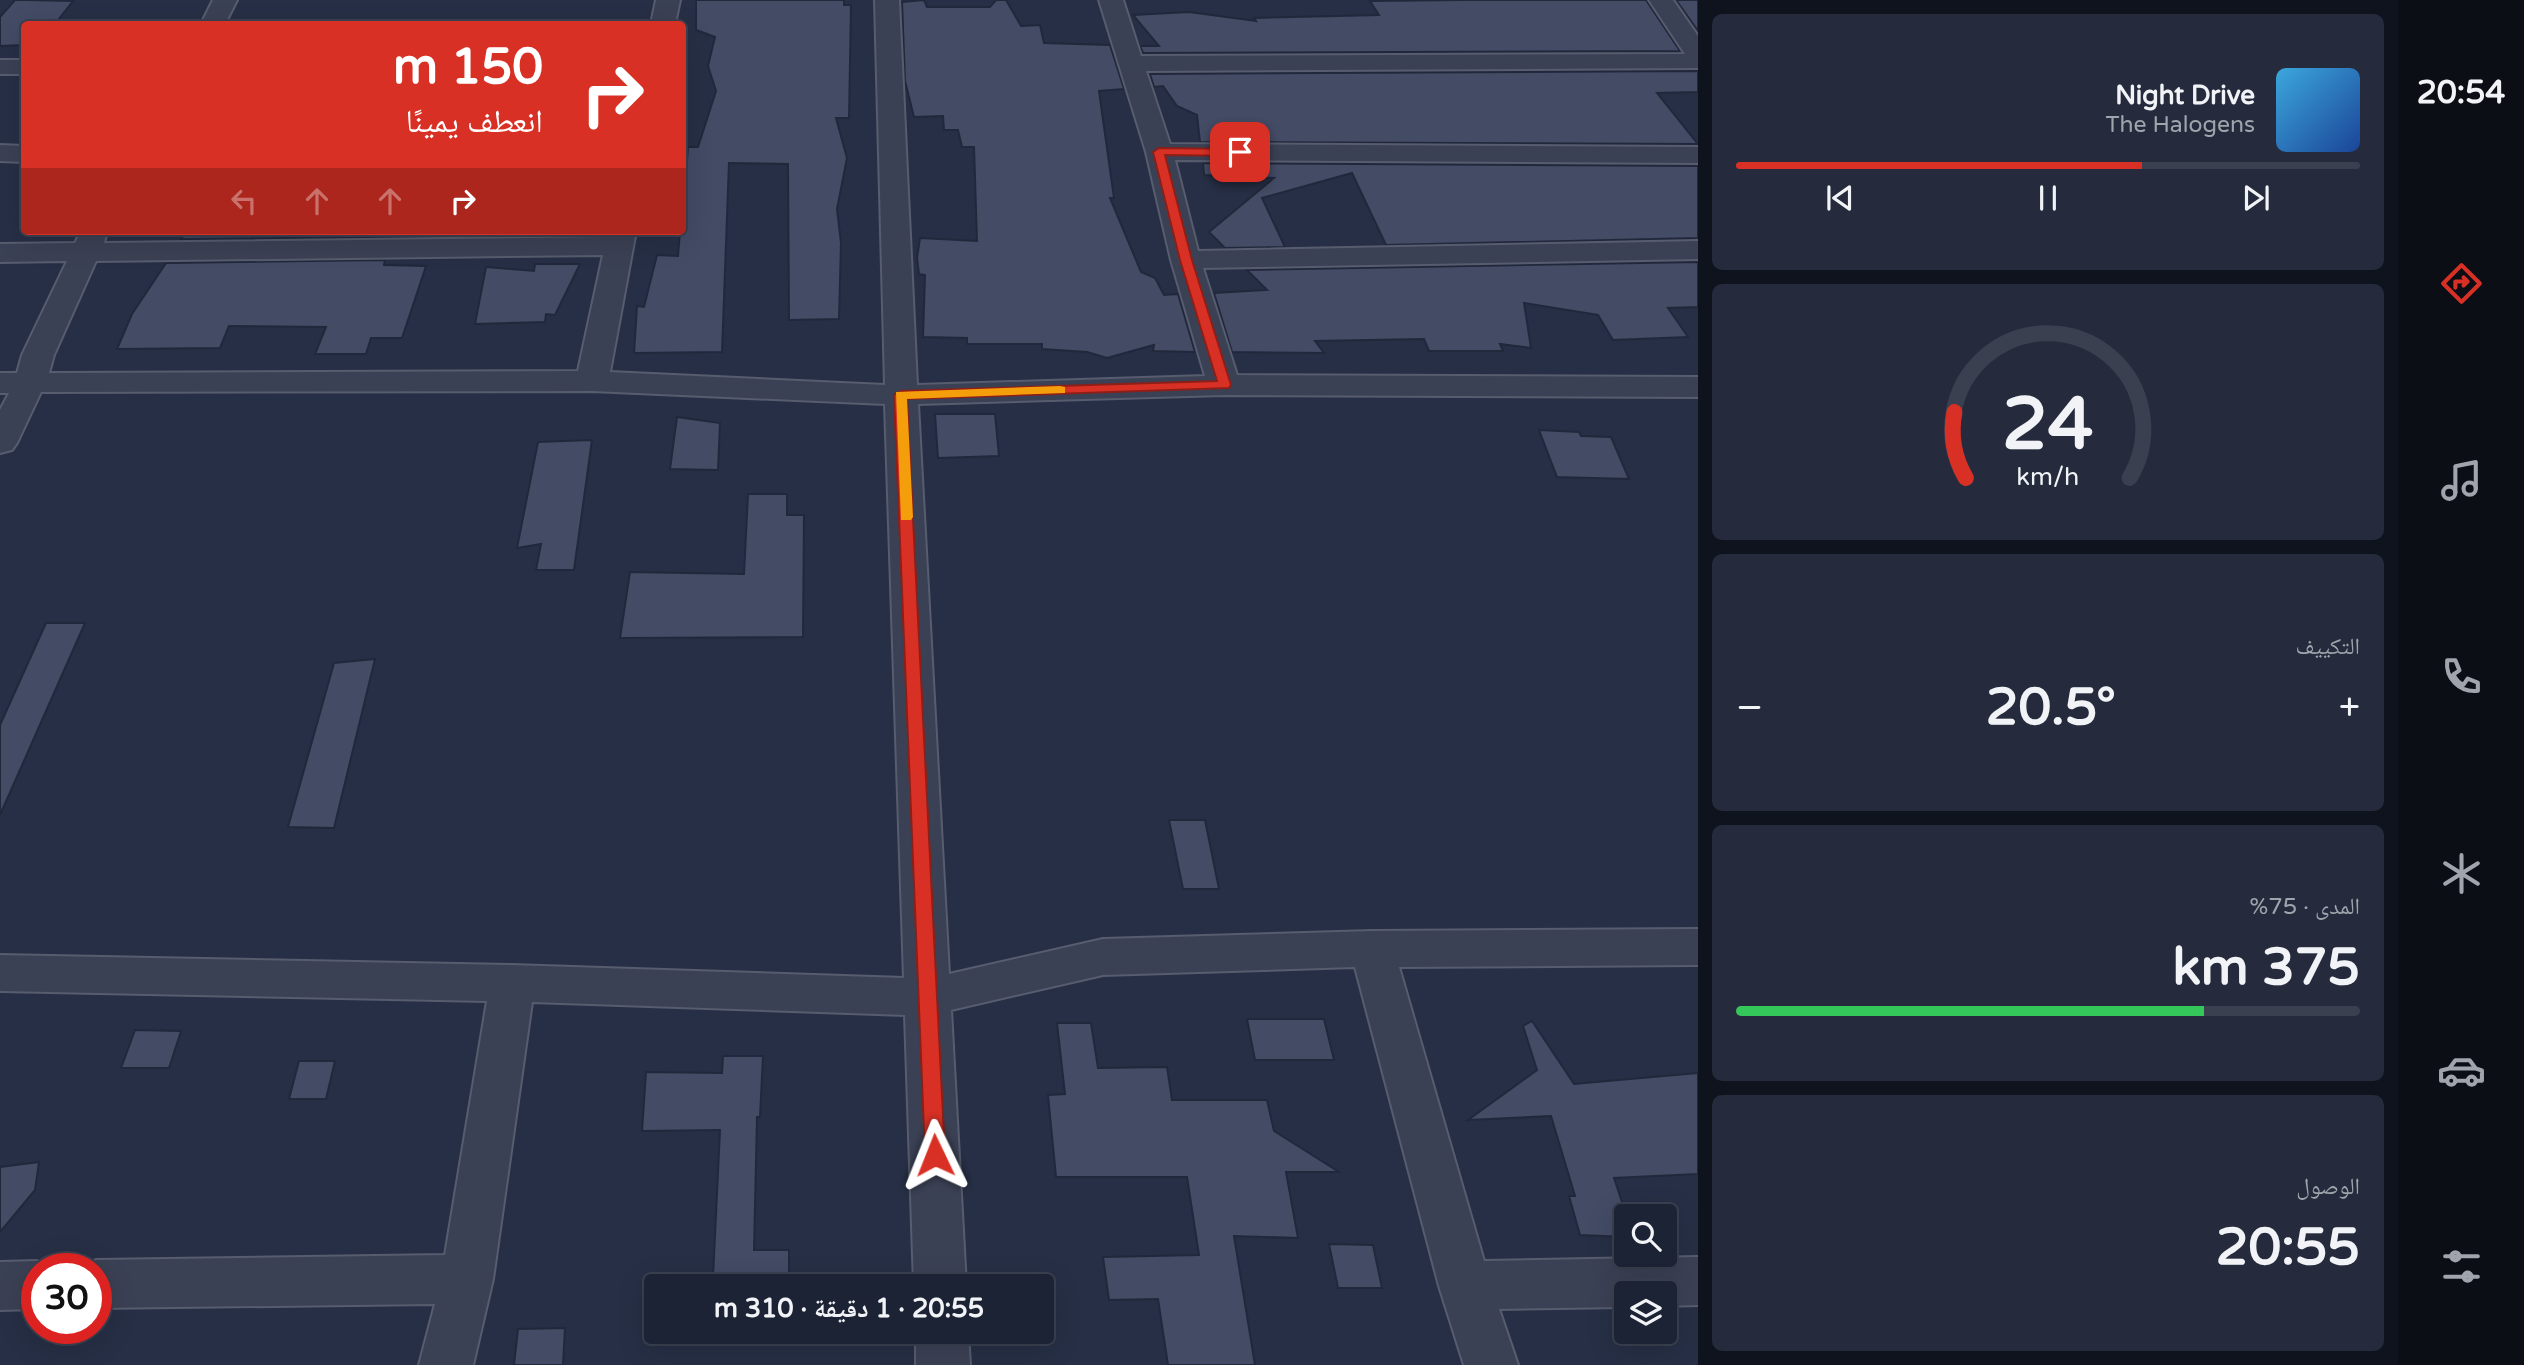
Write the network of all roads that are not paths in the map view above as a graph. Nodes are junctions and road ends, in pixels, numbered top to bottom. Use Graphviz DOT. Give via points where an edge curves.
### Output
graph roads {
  1 [pos="225,0"];
  2 [pos="668,0"];
  3 [pos="887,0"];
  4 [pos="1111,0"];
  5 [pos="1661,0"];
  6 [pos="214,21"];
  7 [pos="664,21"];
  8 [pos="1698,54"];
  9 [pos="1698,61"];
  10 [pos="1130,64"];
  11 [pos="0,67"];
  12 [pos="21,68"];
  13 [pos="1159,152"];
  14 [pos="0,153"];
  15 [pos="21,153"];
  16 [pos="1698,155"];
  17 [pos="620,238"];
  18 [pos="89,243"];
  19 [pos="1698,250"];
  20 [pos="0,253"];
  21 [pos="1186,260"];
  22 [pos="592,381"];
  23 [pos="15,383"];
  24 [pos="1224,385"];
  25 [pos="1698,387"];
  26 [pos="901,395"];
  27 [pos="0,443"];
  28 [pos="1698,947"];
  29 [pos="1372,948"];
  30 [pos="0,973"];
  31 [pos="512,983"];
  32 [pos="928,997"];
  33 [pos="940,1274"];
  34 [pos="467,1279"];
  35 [pos="1698,1281"];
  36 [pos="112,1284"];
  37 [pos="21,1285"];
  38 [pos="0,1286"];
  39 [pos="1465,1286"];
  40 [pos="942,1344"];
  41 [pos="446,1365"];
  42 [pos="943,1365"];
  43 [pos="1491,1365"];
  1 -- 6 [label="street"];
  2 -- 7 [label="street"];
  3 -- 26 [label="street"];
  4 -- 10 [label="street"];
  5 -- 8 [label="street"];
  9 -- 10 [label="street"];
  10 -- 13 [label="street"];
  11 -- 12 [label="street"];
  13 -- 16 [label="street"];
  13 -- 21 [label="street"];
  14 -- 15 [label="street"];
  17 -- 18 [label="street"];
  17 -- 22 [label="street"];
  18 -- 20 [label="street"];
  18 -- 23 [label="street" via="38,355"];
  19 -- 21 [label="street"];
  21 -- 24 [label="street"];
  22 -- 23 [label="street"];
  22 -- 26 [label="street"];
  23 -- 27 [label="street"];
  24 -- 25 [label="street"];
  24 -- 26 [label="street"];
  26 -- 32 [label="street"];
  28 -- 29 [label="street"];
  29 -- 32 [label="street" via="1102,957"];
  29 -- 39 [label="street"];
  30 -- 31 [label="street"];
  31 -- 32 [label="street"];
  31 -- 34 [label="street"];
  32 -- 33 [label="street"];
  34 -- 36 [label="street"];
  34 -- 41 [label="street"];
  35 -- 39 [label="street"];
  37 -- 38 [label="street"];
  39 -- 43 [label="street"];
  40 -- 42 [label="street"];
}
